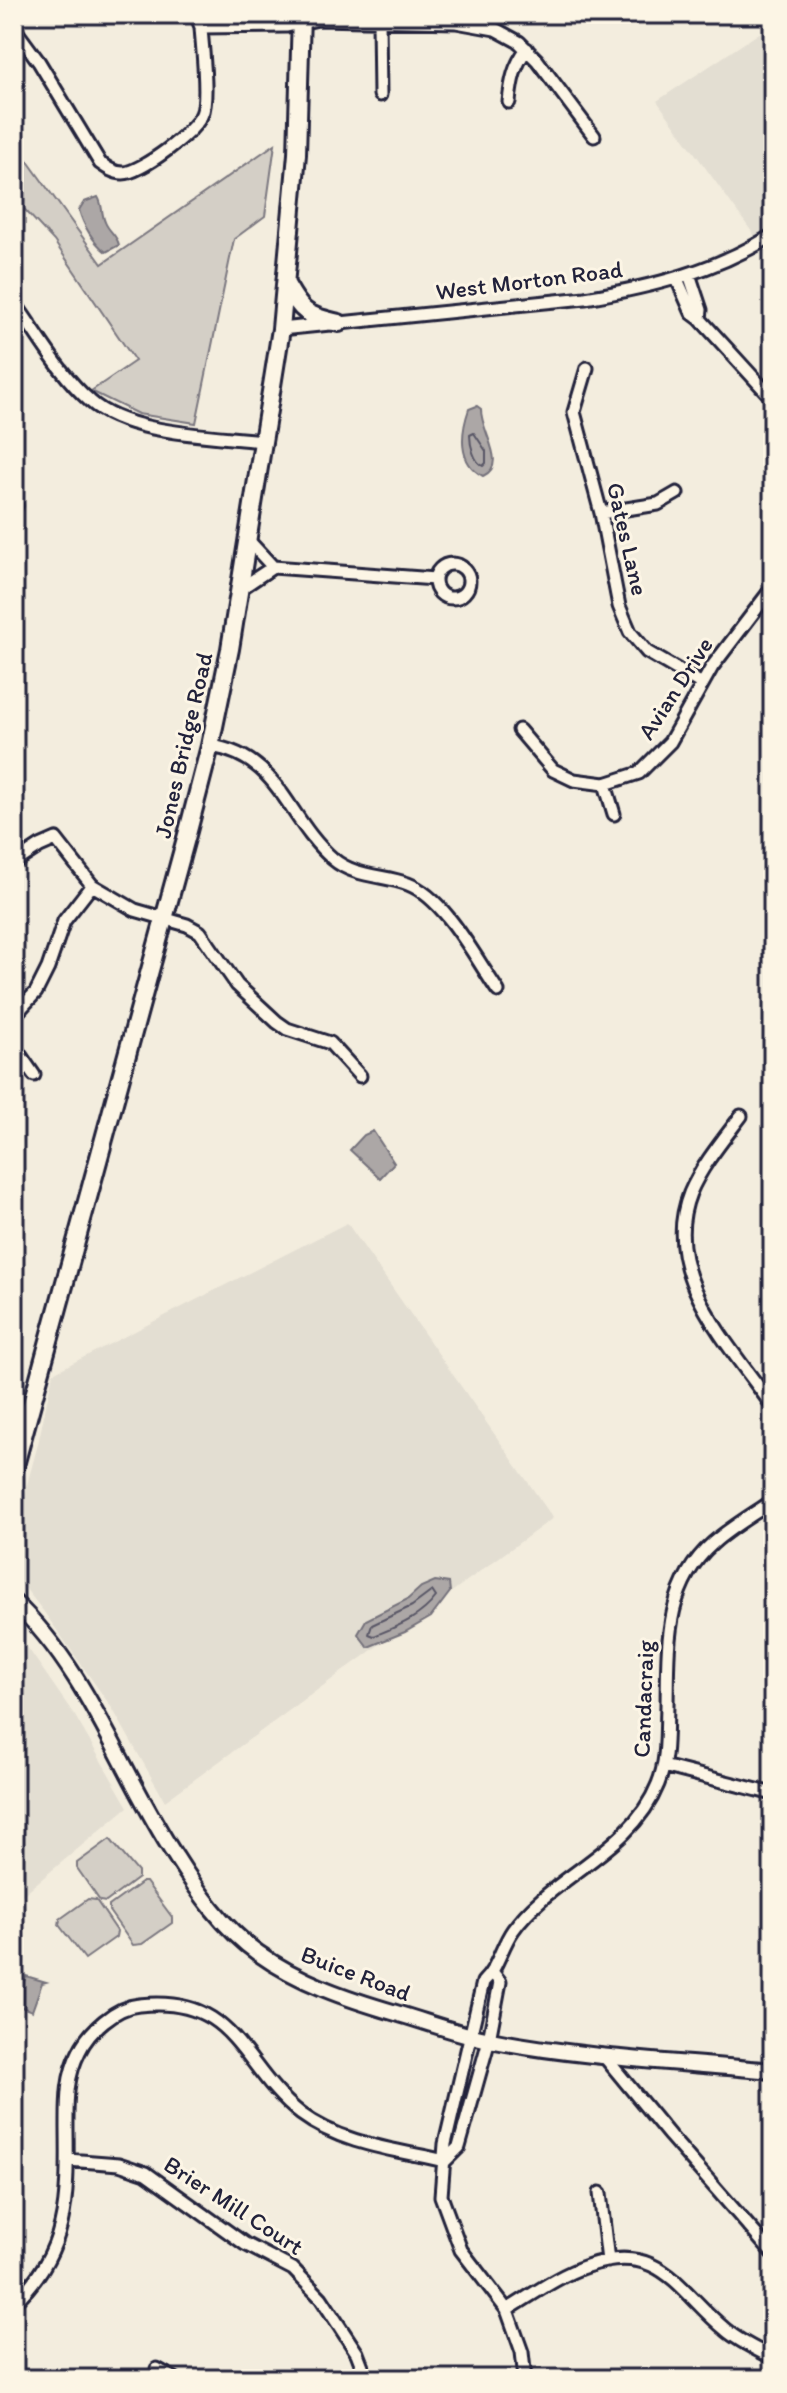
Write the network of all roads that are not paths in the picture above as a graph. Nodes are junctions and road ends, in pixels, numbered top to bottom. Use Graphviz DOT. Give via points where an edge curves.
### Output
graph roads {
  1 [pos="196,14"];
  2 [pos="301,18"];
  3 [pos="379,21"];
  4 [pos="201,27"];
  5 [pos="14,28"];
  6 [pos="527,49"];
  7 [pos="380,95"];
  8 [pos="509,102"];
  9 [pos="594,136"];
  10 [pos="773,235"];
  11 [pos="689,274"];
  12 [pos="677,279"];
  13 [pos="286,282"];
  14 [pos="14,302"];
  15 [pos="700,319"];
  16 [pos="339,323"];
  17 [pos="281,329"];
  18 [pos="587,368"];
  19 [pos="773,399"];
  20 [pos="263,441"];
  21 [pos="677,493"];
  22 [pos="601,513"];
  23 [pos="247,539"];
  24 [pos="273,567"];
  25 [pos="435,579"];
  26 [pos="773,587"];
  27 [pos="240,589"];
  28 [pos="702,684"];
  29 [pos="519,730"];
  30 [pos="210,746"];
  31 [pos="605,784"];
  32 [pos="614,814"];
  33 [pos="14,863"];
  34 [pos="92,885"];
  35 [pos="165,919"];
  36 [pos="498,991"];
  37 [pos="14,1016"];
  38 [pos="14,1046"];
  39 [pos="34,1075"];
  40 [pos="360,1076"];
  41 [pos="741,1116"];
  42 [pos="773,1407"];
  43 [pos="21,1417"];
  44 [pos="14,1469"];
  45 [pos="773,1501"];
  46 [pos="14,1602"];
  47 [pos="663,1766"];
  48 [pos="773,1794"];
  49 [pos="493,1973"];
  50 [pos="471,2035"];
  51 [pos="489,2040"];
  52 [pos="604,2056"];
  53 [pos="773,2071"];
  54 [pos="68,2160"];
  55 [pos="445,2161"];
  56 [pos="600,2193"];
  57 [pos="773,2254"];
  58 [pos="608,2261"];
  59 [pos="14,2303"];
  60 [pos="507,2310"];
  61 [pos="773,2358"];
  62 [pos="157,2369"];
  63 [pos="175,2379"];
  64 [pos="367,2379"];
  65 [pos="525,2379"];
  1 -- 4 [label="street"];
  2 -- 3 [label="street"];
  2 -- 4 [label="street" via="287,26"];
  2 -- 13 [label="main road, Jones Bridge Road"];
  3 -- 6 [label="street" via="484,27"];
  3 -- 7 [label="street"];
  4 -- 5 [label="street" via="203,113 148,163 126,173 100,163"];
  6 -- 8 [label="street" via="512,78"];
  6 -- 9 [label="street"];
  10 -- 11 [label="street, West Morton Road"];
  11 -- 12 [label="street, West Morton Road"];
  11 -- 15 [label="street"];
  12 -- 15 [label="street"];
  12 -- 16 [label="street, West Morton Road" via="585,298"];
  13 -- 16 [label="main road" via="311,317"];
  13 -- 17 [label="main road, Jones Bridge Road"];
  14 -- 20 [label="street" via="72,383 115,418 139,426"];
  15 -- 19 [label="street"];
  16 -- 17 [label="street, West Morton Road"];
  17 -- 20 [label="main road, Jones Bridge Road"];
  18 -- 22 [label="street, Gates Lane" via="574,412"];
  20 -- 23 [label="main road, Jones Bridge Road"];
  21 -- 22 [label="street" via="658,504"];
  22 -- 28 [label="street, Gates Lane" via="619,606 630,632 647,652"];
  23 -- 24 [label="street"];
  23 -- 27 [label="main road, Jones Bridge Road"];
  24 -- 25 [label="street"];
  24 -- 27 [label="street"];
  26 -- 28 [label="street, Avian Drive"];
  27 -- 30 [label="main road, Jones Bridge Road"];
  28 -- 31 [label="street, Avian Drive" via="659,755 639,773"];
  29 -- 31 [label="street" via="553,770 574,780"];
  30 -- 35 [label="main road, Jones Bridge Road"];
  30 -- 36 [label="street" via="238,753 262,768 335,861 407,884 430,898"];
  31 -- 32 [label="street"];
  33 -- 34 [label="street" via="56,839"];
  34 -- 35 [label="street" via="135,910"];
  34 -- 37 [label="street" via="64,921 36,992"];
  35 -- 40 [label="street" via="200,932 237,985 277,1022 330,1043"];
  35 -- 43 [label="main road, Jones Bridge Road"];
  38 -- 39 [label="street"];
  41 -- 42 [label="street" via="690,1194 682,1245 702,1305"];
  43 -- 44 [label="main road, Jones Bridge Road"];
  45 -- 47 [label="street, Candacraig" via="714,1542 697,1560 672,1606"];
  46 -- 50 [label="street, Buice Road" via="72,1674 168,1846 235,1933 280,1968 325,1990"];
  47 -- 48 [label="street"];
  47 -- 49 [label="street, Candacraig" via="652,1798 633,1825 513,1930"];
  49 -- 50 [label="street, Candacraig" via="483,1982"];
  49 -- 51 [label="street, Candacraig" via="500,1982"];
  50 -- 51 [label="street, Buice Road"];
  50 -- 55 [label="street, Candacraig"];
  51 -- 52 [label="street, Buice Road"];
  51 -- 55 [label="street, Candacraig" via="459,2147"];
  52 -- 53 [label="street, Buice Road"];
  52 -- 57 [label="street"];
  54 -- 55 [label="street" via="67,2086 83,2044 113,2015 156,2003 189,2008 220,2023 284,2097 319,2125 352,2139"];
  54 -- 59 [label="street" via="55,2249 38,2279"];
  54 -- 64 [label="street, Brier Mill Court" via="119,2164 146,2173 238,2239 293,2269 321,2298 357,2353"];
  55 -- 60 [label="street, Candacraig" via="441,2196 461,2250"];
  56 -- 58 [label="street"];
  58 -- 60 [label="street" via="586,2266"];
  58 -- 61 [label="street" via="662,2268 724,2329"];
  60 -- 65 [label="street, Candacraig"];
  62 -- 63 [label="street"];
}
